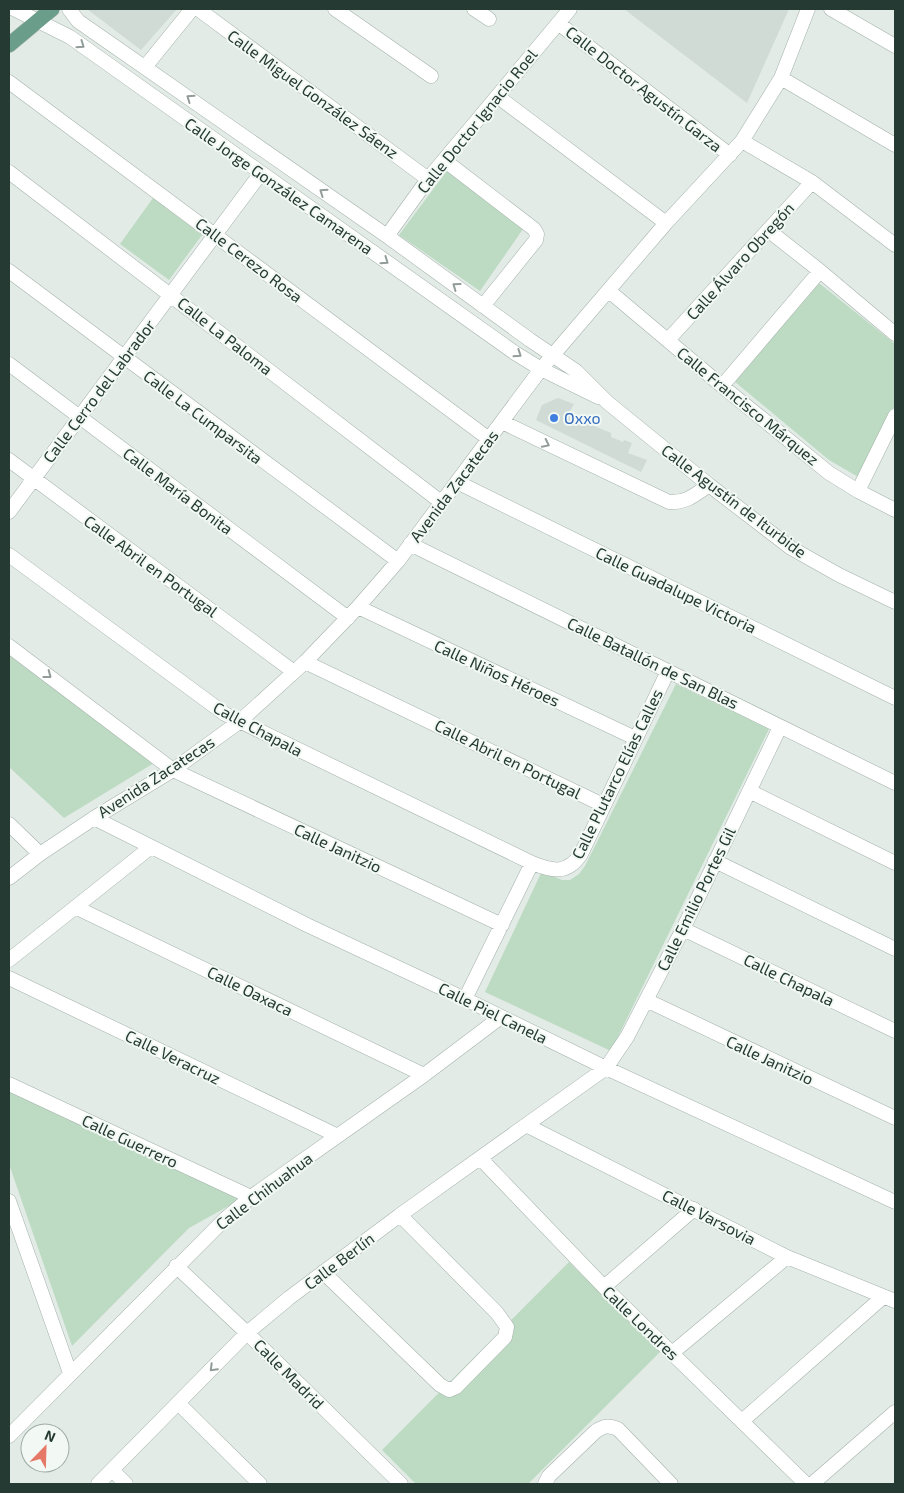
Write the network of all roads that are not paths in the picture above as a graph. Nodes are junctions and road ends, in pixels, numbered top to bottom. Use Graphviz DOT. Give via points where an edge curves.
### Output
graph roads {
  1 [pos="14,9"];
  2 [pos="52,9"];
  3 [pos="69,9"];
  4 [pos="192,9"];
  5 [pos="198,9"];
  6 [pos="335,9"];
  7 [pos="474,9"];
  8 [pos="570,9"];
  9 [pos="808,9"];
  10 [pos="831,9"];
  11 [pos="489,19"];
  12 [pos="39,20"];
  13 [pos="558,23"];
  14 [pos="9,46"];
  15 [pos="895,46"];
  16 [pos="145,66"];
  17 [pos="431,76"];
  18 [pos="781,78"];
  19 [pos="9,82"];
  20 [pos="497,96"];
  21 [pos="742,141"];
  22 [pos="895,145"];
  23 [pos="730,155"];
  24 [pos="444,160"];
  25 [pos="9,172"];
  26 [pos="261,173"];
  27 [pos="428,179"];
  28 [pos="812,182"];
  29 [pos="666,223"];
  30 [pos="768,230"];
  31 [pos="215,234"];
  32 [pos="387,236"];
  33 [pos="895,245"];
  34 [pos="9,271"];
  35 [pos="820,272"];
  36 [pos="609,290"];
  37 [pos="171,294"];
  38 [pos="483,306"];
  39 [pos="895,334"];
  40 [pos="668,340"];
  41 [pos="552,356"];
  42 [pos="124,358"];
  43 [pos="9,364"];
  44 [pos="541,368"];
  45 [pos="722,386"];
  46 [pos="607,402"];
  47 [pos="895,416"];
  48 [pos="80,417"];
  49 [pos="502,422"];
  50 [pos="489,439"];
  51 [pos="9,460"];
  52 [pos="33,479"];
  53 [pos="456,482"];
  54 [pos="709,485"];
  55 [pos="858,491"];
  56 [pos="441,502"];
  57 [pos="895,510"];
  58 [pos="9,512"];
  59 [pos="410,544"];
  60 [pos="9,555"];
  61 [pos="398,561"];
  62 [pos="895,602"];
  63 [pos="358,607"];
  64 [pos="348,618"];
  65 [pos="9,646"];
  66 [pos="305,662"];
  67 [pos="668,671"];
  68 [pos="294,672"];
  69 [pos="895,698"];
  70 [pos="239,722"];
  71 [pos="780,727"];
  72 [pos="635,738"];
  73 [pos="173,770"];
  74 [pos="895,783"];
  75 [pos="749,791"];
  76 [pos="603,805"];
  77 [pos="94,818"];
  78 [pos="9,824"];
  79 [pos="151,847"];
  80 [pos="40,854"];
  81 [pos="715,861"];
  82 [pos="532,863"];
  83 [pos="895,863"];
  84 [pos="9,878"];
  85 [pos="75,907"];
  86 [pos="502,925"];
  87 [pos="682,929"];
  88 [pos="895,949"];
  89 [pos="9,960"];
  90 [pos="9,978"];
  91 [pos="465,999"];
  92 [pos="646,1000"];
  93 [pos="501,1016"];
  94 [pos="895,1031"];
  95 [pos="606,1068"];
  96 [pos="424,1075"];
  97 [pos="9,1084"];
  98 [pos="895,1118"];
  99 [pos="526,1125"];
  100 [pos="338,1136"];
  101 [pos="480,1158"];
  102 [pos="251,1198"];
  103 [pos="9,1201"];
  104 [pos="895,1202"];
  105 [pos="694,1209"];
  106 [pos="400,1214"];
  107 [pos="787,1257"];
  108 [pos="176,1266"];
  109 [pos="323,1272"];
  110 [pos="604,1287"];
  111 [pos="889,1299"];
  112 [pos="247,1333"];
  113 [pos="672,1353"];
  114 [pos="70,1373"];
  115 [pos="178,1403"];
  116 [pos="895,1412"];
  117 [pos="742,1420"];
  118 [pos="9,1436"];
  119 [pos="112,1470"];
  120 [pos="545,1483"];
  121 [pos="98,1484"];
  122 [pos="126,1484"];
  123 [pos="260,1484"];
  124 [pos="401,1484"];
  125 [pos="671,1484"];
  126 [pos="806,1484"];
  127 [pos="812,1484"];
  1 -- 12 [label="street, Calle Jorge González Camarena"];
  2 -- 12 [label="main road"];
  3 -- 16 [label="street, Calle Jorge González Camarena" via="78,21"];
  4 -- 16 [label="street"];
  5 -- 27 [label="street, Calle Miguel González Sáenz"];
  6 -- 17 [label="street"];
  7 -- 11 [label="street"];
  8 -- 13 [label="street, Calle Doctor Ignacio Roel"];
  9 -- 18 [label="street, Avenida Zacatecas"];
  10 -- 15 [label="street"];
  12 -- 14 [label="main road"];
  12 -- 26 [label="street, Calle Jorge González Camarena, one-way" via="70,37"];
  13 -- 20 [label="street, Calle Doctor Ignacio Roel"];
  13 -- 23 [label="street, Calle Doctor Agustín Garza"];
  32 -- 16 [label="street, Calle Jorge González Camarena, one-way"];
  18 -- 21 [label="street, Avenida Zacatecas"];
  18 -- 22 [label="street"];
  19 -- 31 [label="street, Calle Cerezo Rosa"];
  20 -- 24 [label="street, Calle Doctor Ignacio Roel"];
  20 -- 29 [label="street"];
  21 -- 23 [label="street, Avenida Zacatecas"];
  21 -- 28 [label="street"];
  23 -- 29 [label="street, Avenida Zacatecas"];
  24 -- 27 [label="street, Calle Doctor Ignacio Roel"];
  24 -- 38 [label="street" via="534,229 536,234 536,240"];
  25 -- 37 [label="street, Calle La Paloma"];
  26 -- 31 [label="street, Calle Cerro del Labrador"];
  26 -- 44 [label="street, Calle Jorge González Camarena, one-way" via="515,353"];
  27 -- 32 [label="street, Calle Doctor Ignacio Roel"];
  28 -- 30 [label="street, Calle Álvaro Obregón"];
  28 -- 33 [label="street"];
  29 -- 36 [label="street, Avenida Zacatecas"];
  30 -- 35 [label="street"];
  30 -- 40 [label="street, Calle Álvaro Obregón"];
  31 -- 37 [label="street, Calle Cerro del Labrador"];
  31 -- 50 [label="street, Calle Cerezo Rosa"];
  38 -- 32 [label="street, Calle Jorge González Camarena, one-way"];
  34 -- 42 [label="street, Calle La Cumparsita"];
  35 -- 39 [label="street"];
  35 -- 45 [label="street"];
  36 -- 40 [label="street, Calle Francisco Márquez"];
  36 -- 41 [label="street, Avenida Zacatecas"];
  37 -- 42 [label="street, Calle Cerro del Labrador"];
  37 -- 56 [label="street, Calle La Paloma"];
  38 -- 41 [label="street, Calle Jorge González Camarena"];
  40 -- 45 [label="street, Calle Francisco Márquez"];
  41 -- 44 [label="street, Avenida Zacatecas"];
  41 -- 46 [label="street, Calle Agustín de Iturbide" via="576,370"];
  42 -- 48 [label="street, Calle Cerro del Labrador"];
  42 -- 61 [label="street, Calle La Cumparsita"];
  43 -- 48 [label="street, Calle María Bonita"];
  44 -- 46 [label="street, Calle Agustín de Iturbide"];
  44 -- 49 [label="street, Avenida Zacatecas"];
  45 -- 55 [label="street, Calle Francisco Márquez" via="829,473"];
  46 -- 54 [label="street, Calle Agustín de Iturbide"];
  47 -- 55 [label="street"];
  48 -- 52 [label="street, Calle Cerro del Labrador"];
  48 -- 64 [label="street, Calle María Bonita"];
  49 -- 50 [label="street, Avenida Zacatecas"];
  49 -- 54 [label="street, one-way" via="668,502 690,499"];
  50 -- 53 [label="street, Avenida Zacatecas"];
  51 -- 52 [label="street, Calle Abril en Portugal"];
  52 -- 58 [label="street, Calle Cerro del Labrador"];
  52 -- 68 [label="street, Calle Abril en Portugal"];
  53 -- 56 [label="street, Avenida Zacatecas"];
  53 -- 69 [label="street, Calle Guadalupe Victoria"];
  54 -- 62 [label="street, Calle Agustín de Iturbide" via="791,548"];
  55 -- 57 [label="street, Calle Francisco Márquez"];
  56 -- 59 [label="street, Avenida Zacatecas"];
  59 -- 61 [label="street, Avenida Zacatecas"];
  59 -- 67 [label="street, Calle Batallón de San Blas"];
  60 -- 70 [label="street, Calle Chapala" via="214,707"];
  61 -- 63 [label="street, Avenida Zacatecas"];
  63 -- 64 [label="street, Avenida Zacatecas"];
  63 -- 72 [label="street, Calle Niños Héroes"];
  64 -- 66 [label="street, Avenida Zacatecas"];
  65 -- 73 [label="street, one-way"];
  66 -- 68 [label="street, Avenida Zacatecas"];
  66 -- 76 [label="street, Calle Abril en Portugal"];
  67 -- 71 [label="street, Calle Batallón de San Blas"];
  67 -- 72 [label="street, Calle Plutarco Elías Calles"];
  68 -- 70 [label="street, Avenida Zacatecas"];
  70 -- 73 [label="street, Avenida Zacatecas"];
  70 -- 82 [label="street, Calle Chapala"];
  71 -- 74 [label="street, Calle Batallón de San Blas"];
  71 -- 75 [label="street, Calle Emilio Portes Gil"];
  72 -- 76 [label="street, Calle Plutarco Elías Calles"];
  73 -- 77 [label="street, Avenida Zacatecas"];
  73 -- 86 [label="street, Calle Janitzio"];
  75 -- 81 [label="street, Calle Emilio Portes Gil"];
  75 -- 83 [label="street"];
  76 -- 82 [label="street, Calle Plutarco Elías Calles" via="576,860 569,867 548,869"];
  77 -- 79 [label="street, Calle Piel Canela"];
  77 -- 80 [label="street, Avenida Zacatecas"];
  78 -- 80 [label="street"];
  79 -- 85 [label="street"];
  79 -- 91 [label="street, Calle Piel Canela"];
  80 -- 84 [label="street, Avenida Zacatecas"];
  81 -- 87 [label="street, Calle Emilio Portes Gil"];
  81 -- 88 [label="street"];
  82 -- 86 [label="street"];
  85 -- 89 [label="street"];
  85 -- 96 [label="street, Calle Oaxaca"];
  86 -- 91 [label="street"];
  87 -- 92 [label="street, Calle Emilio Portes Gil"];
  87 -- 94 [label="street, Calle Chapala"];
  90 -- 100 [label="street, Calle Veracruz"];
  91 -- 93 [label="street, Calle Piel Canela"];
  92 -- 95 [label="street, Calle Emilio Portes Gil"];
  92 -- 98 [label="street, Calle Janitzio"];
  93 -- 95 [label="street, Calle Piel Canela"];
  93 -- 96 [label="street, Calle Chihuahua"];
  95 -- 99 [label="street, Calle Berlín"];
  95 -- 104 [label="street, Calle Piel Canela"];
  96 -- 100 [label="street, Calle Chihuahua"];
  97 -- 102 [label="street, Calle Guerrero"];
  99 -- 101 [label="street, Calle Berlín"];
  99 -- 105 [label="street, Calle Varsovia"];
  100 -- 102 [label="street, Calle Chihuahua"];
  101 -- 106 [label="street, Calle Berlín"];
  101 -- 110 [label="street, Calle Londres"];
  102 -- 108 [label="street, Calle Chihuahua"];
  103 -- 114 [label="street"];
  105 -- 107 [label="street, Calle Varsovia"];
  105 -- 110 [label="street"];
  106 -- 109 [label="street, Calle Berlín"];
  106 -- 109 [label="street" via="497,1312 507,1327 505,1337 456,1387 450,1390 440,1385"];
  107 -- 111 [label="street, Calle Varsovia"];
  107 -- 113 [label="street"];
  108 -- 112 [label="street, Calle Madrid"];
  108 -- 114 [label="street, Calle Chihuahua"];
  109 -- 112 [label="street, Calle Berlín"];
  110 -- 113 [label="street, Calle Londres"];
  111 -- 117 [label="street"];
  112 -- 115 [label="street, Calle Berlín, one-way"];
  112 -- 124 [label="street, Calle Madrid"];
  113 -- 117 [label="street, Calle Londres"];
  114 -- 118 [label="street, Calle Chihuahua"];
  115 -- 119 [label="street, Calle Berlín"];
  115 -- 123 [label="street"];
  116 -- 127 [label="street"];
  117 -- 126 [label="street, Calle Londres"];
  119 -- 121 [label="street, Calle Berlín"];
  119 -- 122 [label="street"];
  120 -- 125 [label="street" via="596,1431 608,1426 618,1430"];
}
